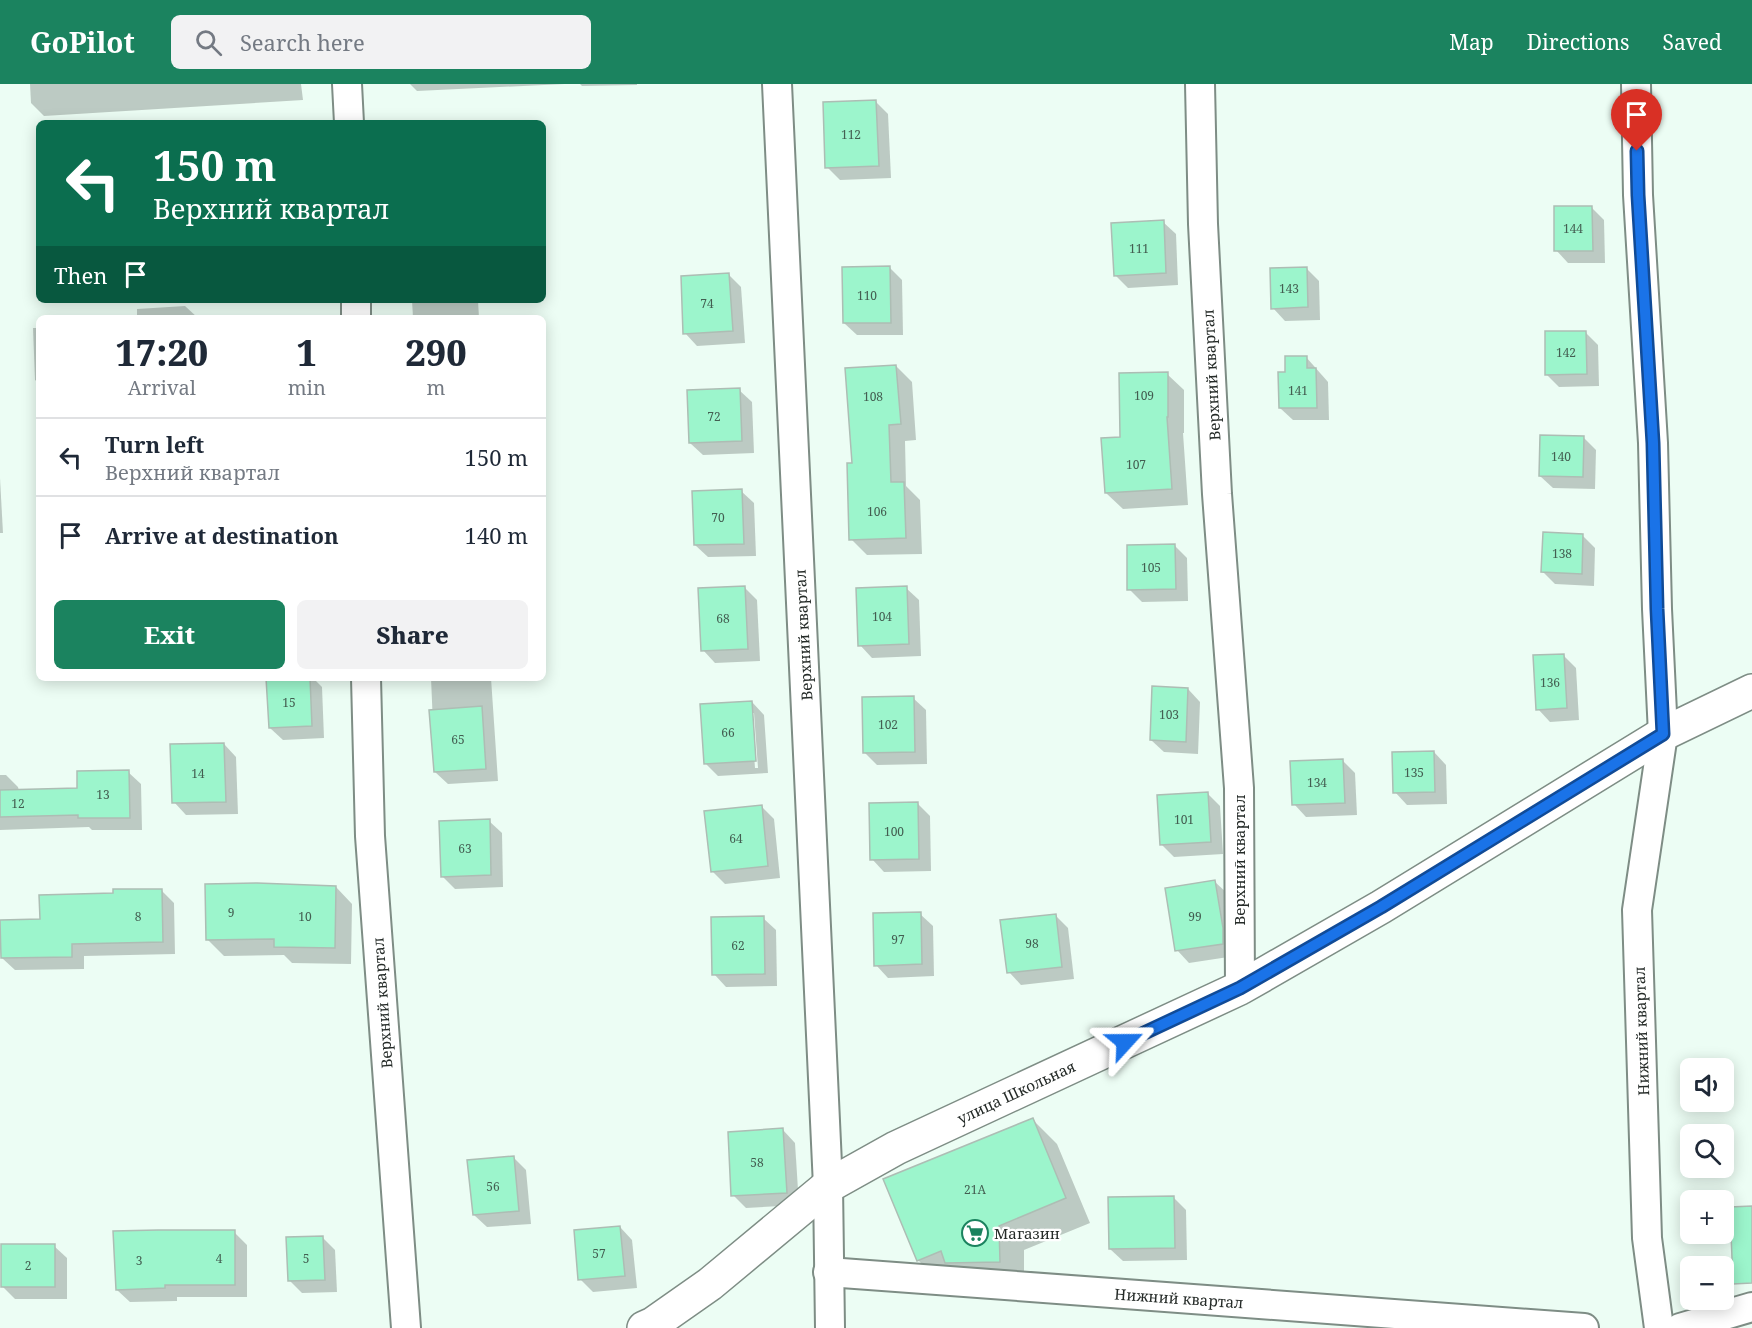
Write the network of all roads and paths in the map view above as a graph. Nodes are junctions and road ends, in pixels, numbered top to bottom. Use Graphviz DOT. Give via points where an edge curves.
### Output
graph roads {
  1 [pos="347,84"];
  2 [pos="777,84"];
  3 [pos="1200,84"];
  4 [pos="1636,84"];
  5 [pos="349,120"];
  6 [pos="366,681"];
  7 [pos="1752,691"];
  8 [pos="1663,734"];
  9 [pos="1240,988"];
  10 [pos="828,1186"];
  11 [pos="828,1272"];
  12 [pos="1752,1307"];
  13 [pos="406,1328"];
  14 [pos="644,1328"];
  15 [pos="830,1328"];
  16 [pos="1584,1328"];
  17 [pos="1659,1328"];
  18 [pos="1680,1328"];
  1 -- 5 [label="street"];
  2 -- 10 [label="street, Верхний квартал"];
  3 -- 9 [label="street, Верхний квартал" via="1217,483 1239,788"];
  4 -- 8 [label="street"];
  6 -- 13 [label="street, Верхний квартал" via="369,836"];
  7 -- 8 [label="street, улица Школьная"];
  8 -- 9 [label="street, улица Школьная" via="1381,907"];
  8 -- 17 [label="street, Нижний квартал" via="1637,910 1647,1238"];
  9 -- 10 [label="street, улица Школьная" via="896,1148"];
  10 -- 11 [label="street, Верхний квартал"];
  10 -- 14 [label="street, улица Школьная" via="710,1284"];
  11 -- 15 [label="street"];
  11 -- 16 [label="street, Нижний квартал"];
  12 -- 18 [label="street"];
}
